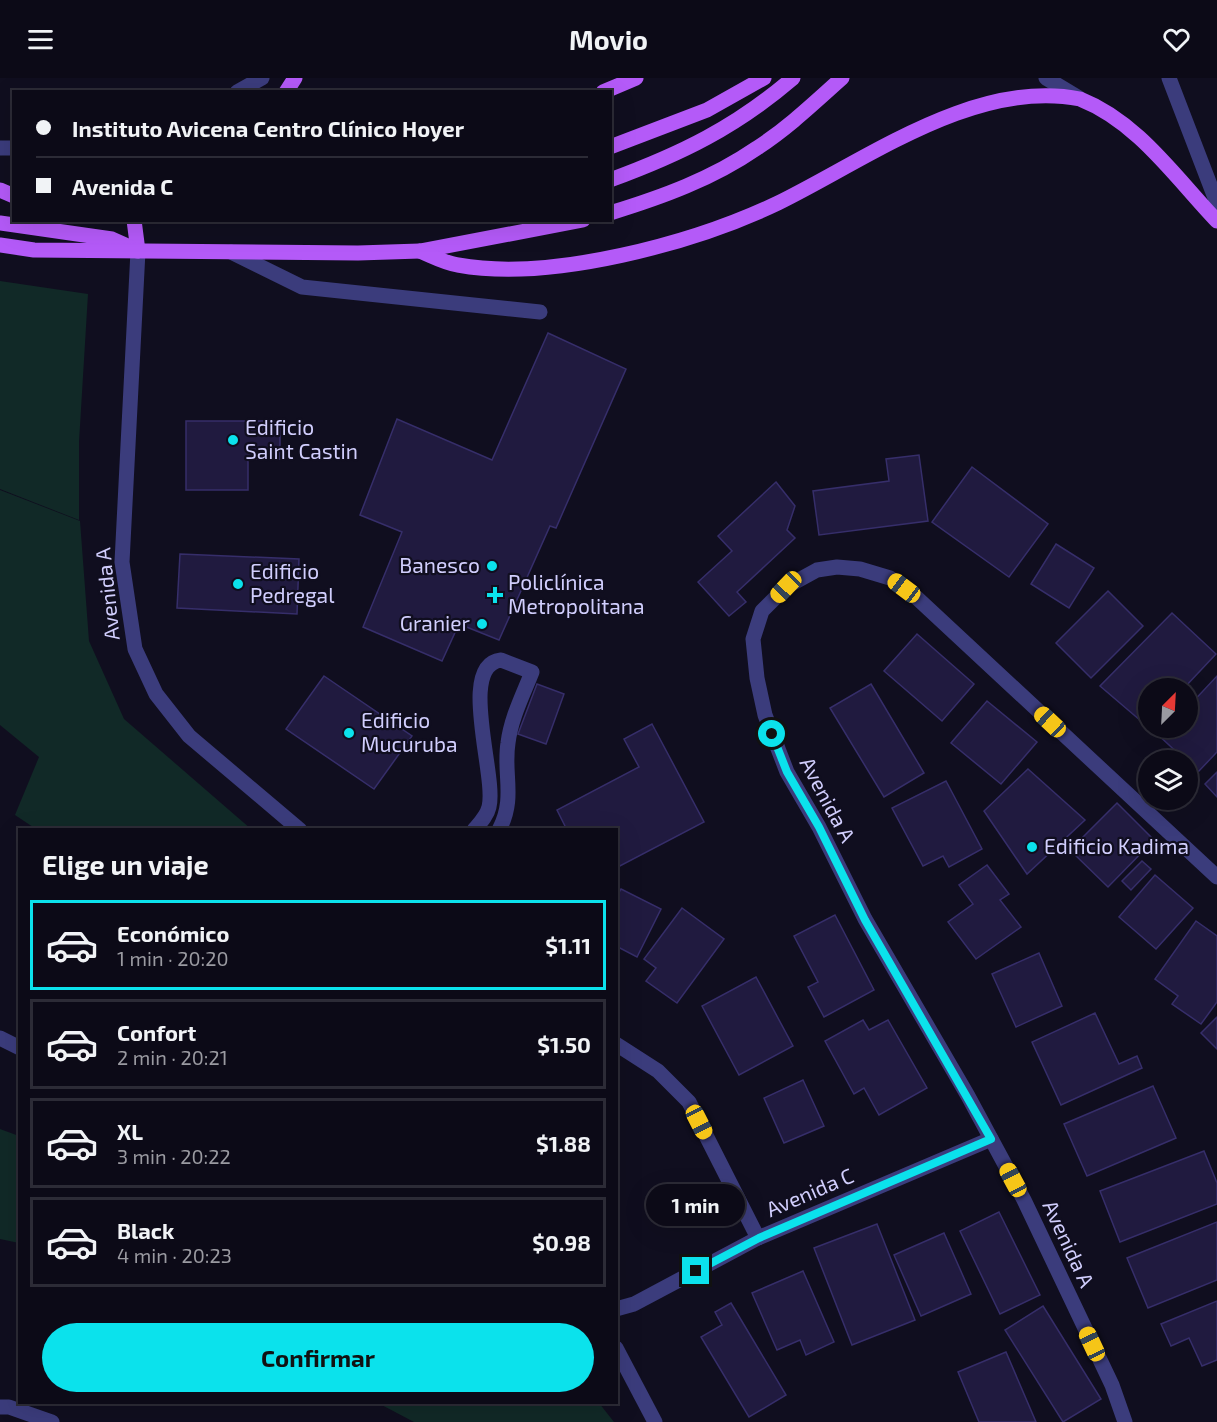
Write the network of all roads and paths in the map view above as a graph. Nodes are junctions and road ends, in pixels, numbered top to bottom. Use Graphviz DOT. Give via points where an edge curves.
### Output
graph roads {
  1 [pos="262,78"];
  2 [pos="636,78"];
  3 [pos="764,78"];
  4 [pos="793,78"];
  5 [pos="842,78"];
  6 [pos="1046,78"];
  7 [pos="1169,78"];
  8 [pos="241,90"];
  9 [pos="608,90"];
  10 [pos="1079,98"];
  11 [pos="612,146"];
  12 [pos="612,179"];
  13 [pos="1217,204"];
  14 [pos="612,212"];
  15 [pos="1217,221"];
  16 [pos="134,222"];
  17 [pos="572,222"];
  18 [pos="0,223"];
  19 [pos="0,245"];
  20 [pos="138,251"];
  21 [pos="420,251"];
  22 [pos="231,252"];
  23 [pos="540,312"];
  24 [pos="298,828"];
  25 [pos="476,828"];
  26 [pos="500,828"];
  27 [pos="1217,877"];
  28 [pos="0,1038"];
  29 [pos="618,1045"];
  30 [pos="18,1047"];
  31 [pos="991,1139"];
  32 [pos="759,1238"];
  33 [pos="618,1308"];
  34 [pos="618,1352"];
  35 [pos="0,1407"];
  36 [pos="52,1422"];
  37 [pos="655,1422"];
  38 [pos="1125,1422"];
  1 -- 8 [label="street"];
  2 -- 9 [label="main road"];
  3 -- 11 [label="main road" via="707,110"];
  4 -- 12 [label="main road" via="740,120 696,146"];
  5 -- 14 [label="main road" via="784,129 730,165 692,185"];
  6 -- 10 [label="street"];
  7 -- 13 [label="street"];
  10 -- 15 [label="main road" via="1140,138"];
  10 -- 21 [label="main road" via="1046,91 1010,90 967,99 778,202 713,231 645,250 568,264 496,270 455,265"];
  16 -- 20 [label="main road"];
  17 -- 21 [label="main road"];
  18 -- 20 [label="main road" via="112,239"];
  19 -- 20 [label="main road" via="34,250"];
  20 -- 22 [label="main road"];
  20 -- 24 [label="street, Avenida A" via="122,562 135,649 156,694 189,736"];
  21 -- 22 [label="main road"];
  22 -- 23 [label="street" via="302,287"];
  25 -- 26 [label="street" via="484,819 490,796 478,696 480,681 487,666 501,660 532,672 511,723 507,746 510,789"];
  27 -- 31 [label="street, Avenida A" via="917,598 890,578 860,569 817,570 786,587 762,611 753,639 756,678 765,715 787,772 865,920"];
  28 -- 30 [label="street"];
  29 -- 32 [label="street" via="658,1071 688,1102"];
  31 -- 32 [label="street, Avenida C"];
  31 -- 38 [label="street, Avenida A" via="1107,1375"];
  32 -- 33 [label="street, Avenida C" via="634,1304"];
  34 -- 37 [label="street"];
  35 -- 36 [label="street"];
}
